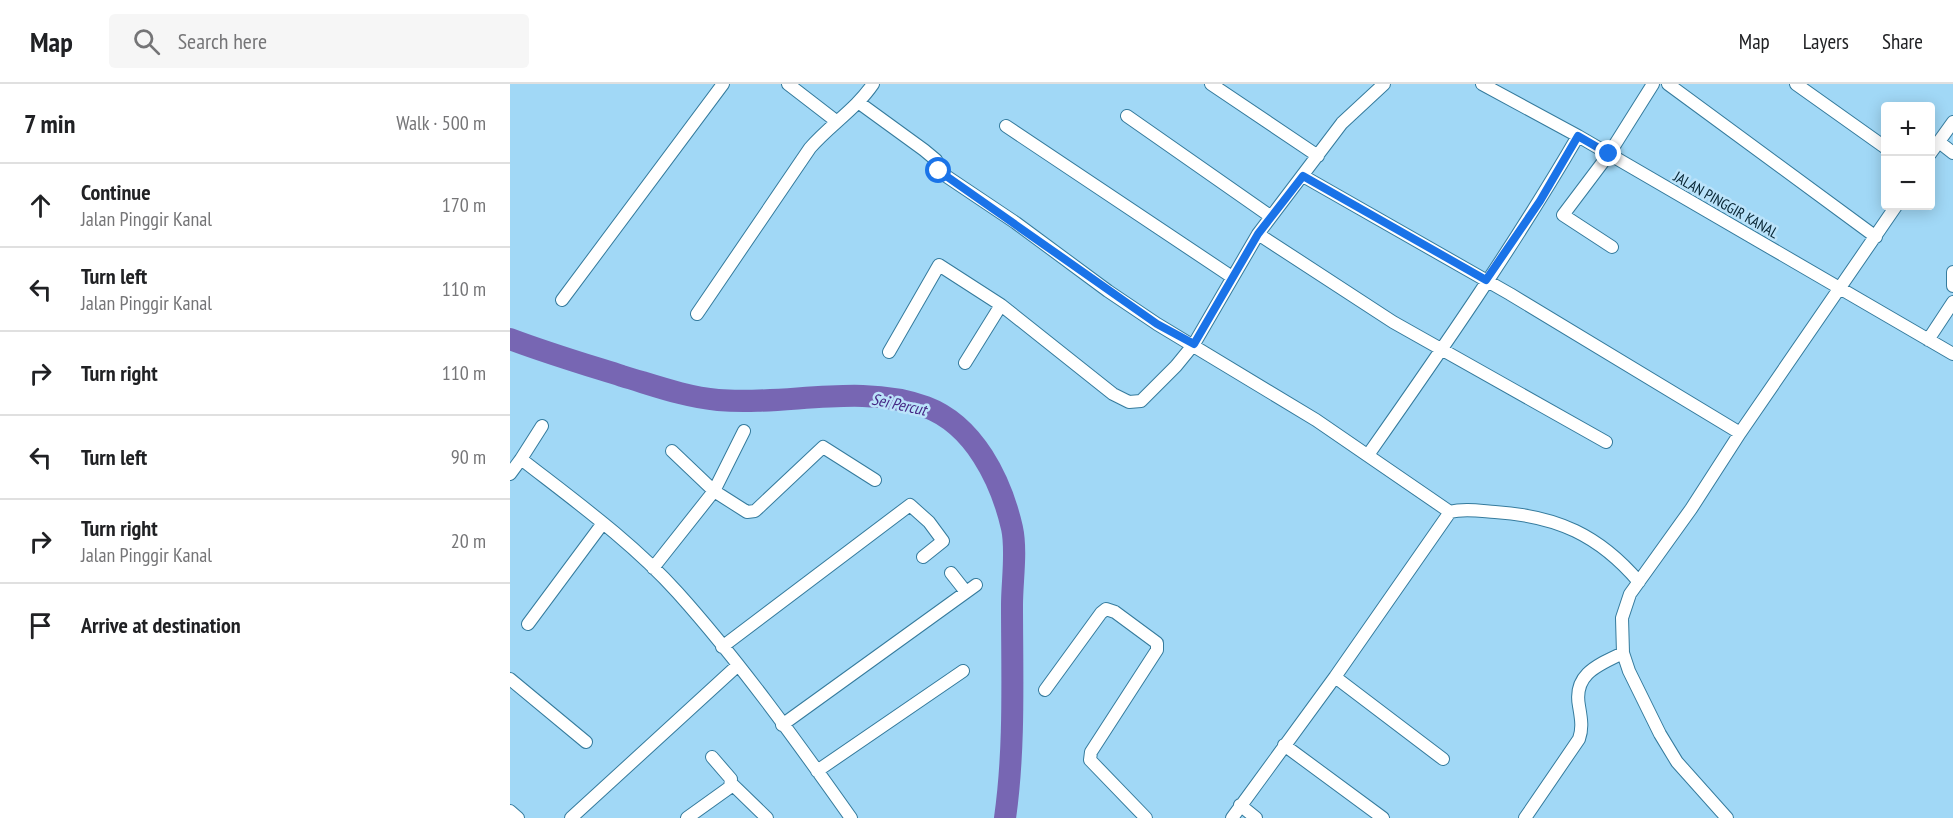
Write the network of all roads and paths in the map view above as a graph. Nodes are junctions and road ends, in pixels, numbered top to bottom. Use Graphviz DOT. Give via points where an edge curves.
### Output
graph roads {
  1 [pos="723,84"];
  2 [pos="788,84"];
  3 [pos="873,84"];
  4 [pos="1211,84"];
  5 [pos="1384,84"];
  6 [pos="1482,84"];
  7 [pos="1653,84"];
  8 [pos="1796,84"];
  9 [pos="1677,86"];
  10 [pos="858,102"];
  11 [pos="1127,116"];
  12 [pos="836,121"];
  13 [pos="1953,122"];
  14 [pos="1006,126"];
  15 [pos="1578,136"];
  16 [pos="1939,142"];
  17 [pos="1881,144"];
  18 [pos="1935,147"];
  19 [pos="1953,153"];
  20 [pos="1609,154"];
  21 [pos="1318,156"];
  22 [pos="1303,176"];
  23 [pos="1893,210"];
  24 [pos="1270,216"];
  25 [pos="1258,234"];
  26 [pos="1876,237"];
  27 [pos="1612,247"];
  28 [pos="1953,272"];
  29 [pos="1232,277"];
  30 [pos="1486,280"];
  31 [pos="1953,286"];
  32 [pos="1840,289"];
  33 [pos="562,300"];
  34 [pos="1953,302"];
  35 [pos="1001,305"];
  36 [pos="697,314"];
  37 [pos="1928,340"];
  38 [pos="1194,344"];
  39 [pos="1441,350"];
  40 [pos="889,352"];
  41 [pos="1953,354"];
  42 [pos="965,363"];
  43 [pos="542,426"];
  44 [pos="744,431"];
  45 [pos="1740,433"];
  46 [pos="1606,442"];
  47 [pos="672,451"];
  48 [pos="1368,455"];
  49 [pos="522,459"];
  50 [pos="510,474"];
  51 [pos="875,480"];
  52 [pos="714,491"];
  53 [pos="1450,512"];
  54 [pos="603,523"];
  55 [pos="923,557"];
  56 [pos="653,568"];
  57 [pos="951,573"];
  58 [pos="1639,582"];
  59 [pos="528,624"];
  60 [pos="722,647"];
  61 [pos="1623,653"];
  62 [pos="737,666"];
  63 [pos="963,671"];
  64 [pos="1335,677"];
  65 [pos="510,679"];
  66 [pos="1045,690"];
  67 [pos="782,725"];
  68 [pos="586,742"];
  69 [pos="1284,745"];
  70 [pos="712,756"];
  71 [pos="1443,759"];
  72 [pos="817,771"];
  73 [pos="730,787"];
  74 [pos="1240,805"];
  75 [pos="510,811"];
  76 [pos="518,818"];
  77 [pos="570,818"];
  78 [pos="687,818"];
  79 [pos="767,818"];
  80 [pos="851,818"];
  81 [pos="1145,818"];
  82 [pos="1232,818"];
  83 [pos="1256,818"];
  84 [pos="1383,818"];
  85 [pos="1525,818"];
  86 [pos="1727,818"];
  1 -- 33 [label="street"];
  2 -- 12 [label="street"];
  3 -- 10 [label="street"];
  4 -- 21 [label="street"];
  5 -- 21 [label="street" via="1342,123"];
  6 -- 15 [label="street, JALAN PINGGIR KANAL"];
  7 -- 20 [label="street"];
  8 -- 17 [label="street"];
  9 -- 26 [label="street"];
  10 -- 12 [label="street"];
  10 -- 38 [label="street" via="930,155 943,174 1157,324"];
  11 -- 24 [label="street"];
  12 -- 36 [label="street" via="810,148"];
  13 -- 16 [label="street"];
  14 -- 29 [label="street"];
  15 -- 20 [label="street, JALAN PINGGIR KANAL"];
  15 -- 30 [label="street"];
  16 -- 18 [label="street"];
  16 -- 19 [label="street"];
  20 -- 27 [label="street" via="1563,215"];
  20 -- 32 [label="street, JALAN PINGGIR KANAL"];
  21 -- 22 [label="street"];
  22 -- 24 [label="street"];
  22 -- 30 [label="street"];
  23 -- 26 [label="street"];
  24 -- 25 [label="street"];
  25 -- 29 [label="street"];
  25 -- 39 [label="street"];
  26 -- 32 [label="street"];
  28 -- 31 [label="street"];
  29 -- 38 [label="street"];
  30 -- 39 [label="street"];
  30 -- 45 [label="street"];
  32 -- 37 [label="street, JALAN PINGGIR KANAL"];
  32 -- 45 [label="street"];
  34 -- 37 [label="street"];
  35 -- 38 [label="street" via="1129,402 1146,398"];
  35 -- 40 [label="street" via="939,265"];
  35 -- 42 [label="street"];
  37 -- 41 [label="street, JALAN PINGGIR KANAL"];
  38 -- 48 [label="street"];
  39 -- 46 [label="street"];
  39 -- 48 [label="street"];
  43 -- 49 [label="street"];
  44 -- 52 [label="street"];
  45 -- 58 [label="street"];
  47 -- 52 [label="street"];
  48 -- 53 [label="street"];
  49 -- 50 [label="street"];
  49 -- 54 [label="street"];
  51 -- 52 [label="street" via="823,447 751,513"];
  52 -- 56 [label="street"];
  53 -- 58 [label="street" via="1516,513 1557,521 1604,546"];
  53 -- 64 [label="street"];
  54 -- 56 [label="street"];
  54 -- 59 [label="street"];
  55 -- 60 [label="street" via="943,541 910,505"];
  56 -- 60 [label="street"];
  57 -- 67 [label="street" via="971,588"];
  58 -- 61 [label="street" via="1623,609"];
  60 -- 62 [label="street"];
  61 -- 85 [label="street" via="1589,671 1581,680 1577,697 1582,726 1579,740"];
  61 -- 86 [label="street" via="1642,699 1677,762"];
  62 -- 67 [label="street"];
  62 -- 77 [label="street"];
  63 -- 72 [label="street"];
  64 -- 69 [label="street"];
  64 -- 71 [label="street"];
  65 -- 68 [label="street"];
  66 -- 81 [label="street" via="1106,609 1157,643 1157,650 1090,760"];
  67 -- 72 [label="street"];
  69 -- 74 [label="street"];
  69 -- 84 [label="street"];
  70 -- 73 [label="street" via="731,779"];
  72 -- 80 [label="street"];
  73 -- 78 [label="street"];
  73 -- 79 [label="street" via="738,788"];
  74 -- 82 [label="street"];
  74 -- 83 [label="street"];
  75 -- 76 [label="street"];
}
